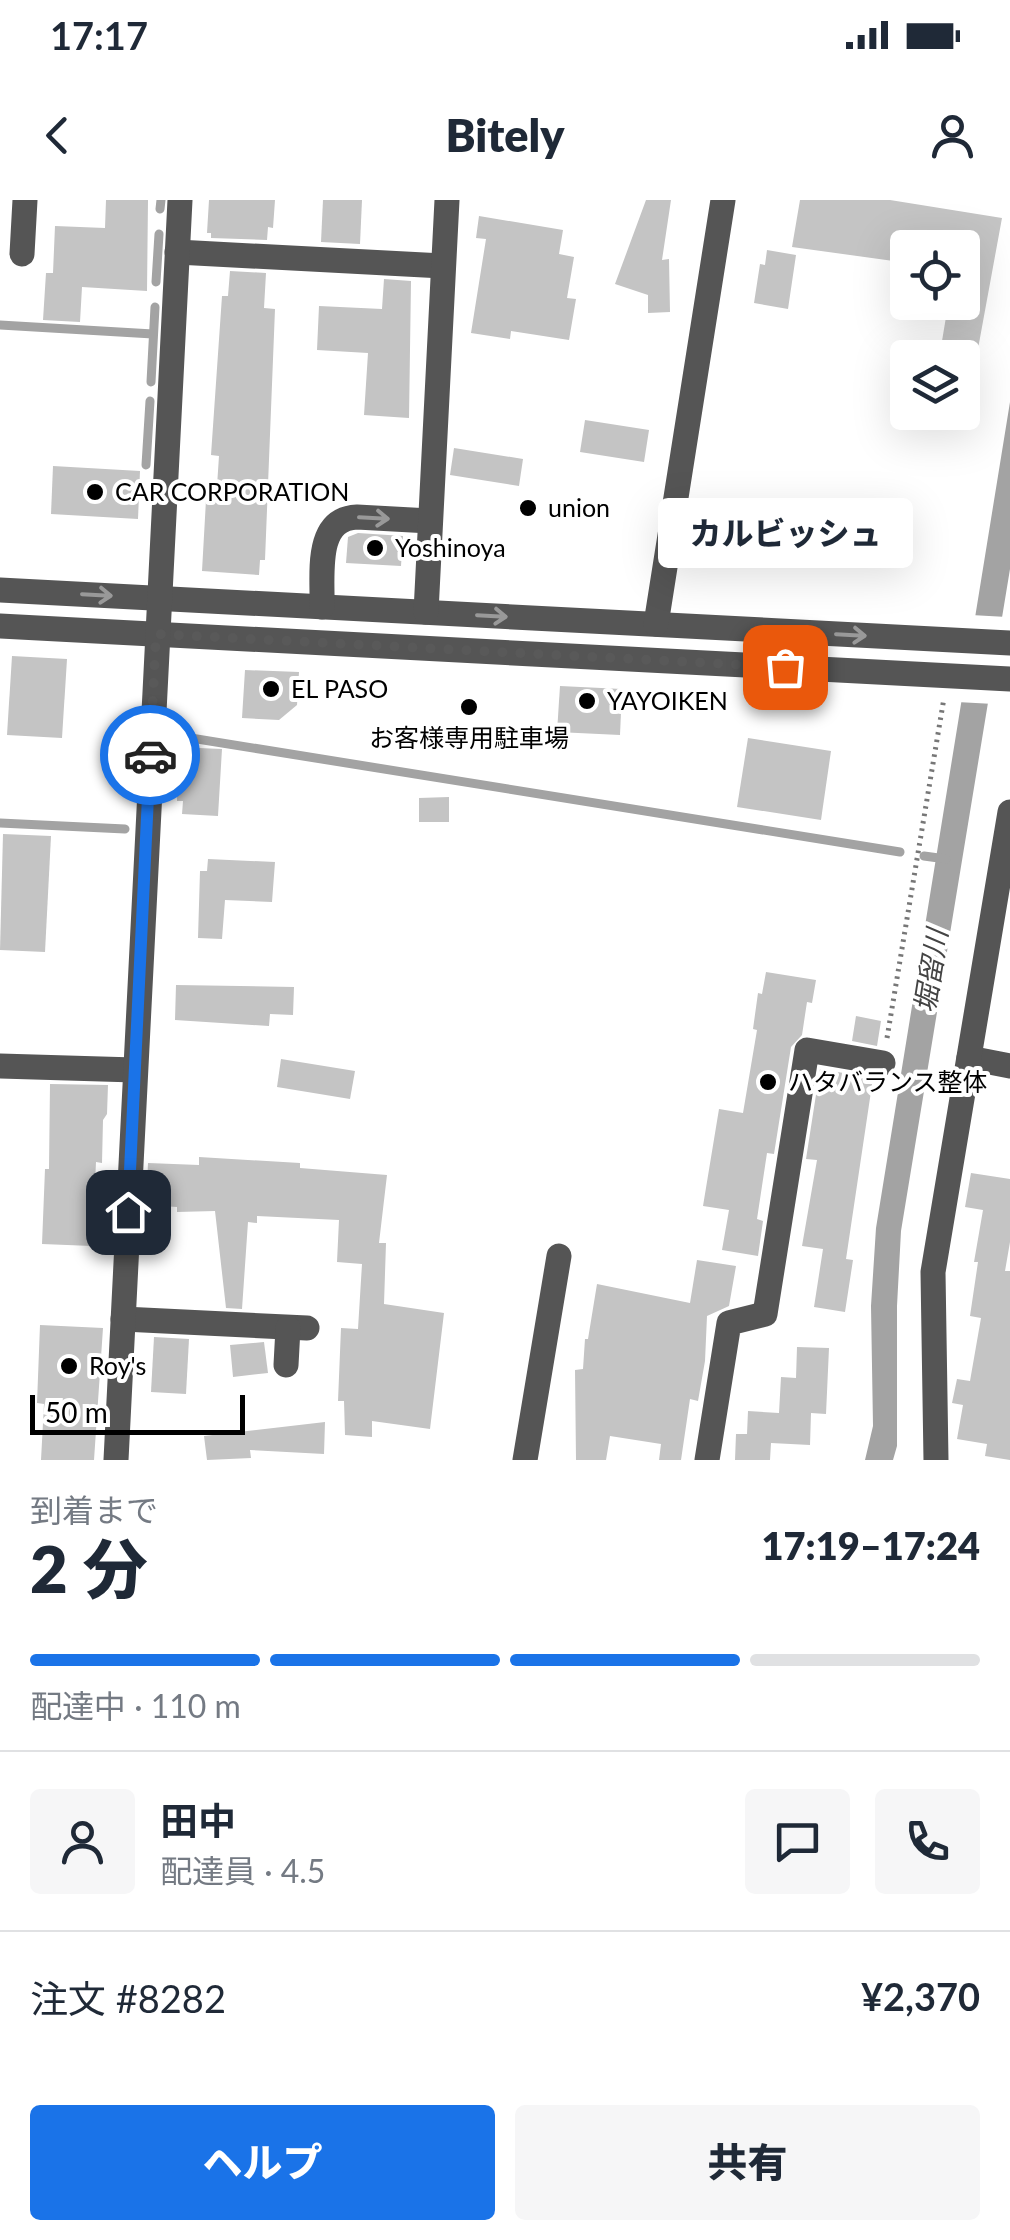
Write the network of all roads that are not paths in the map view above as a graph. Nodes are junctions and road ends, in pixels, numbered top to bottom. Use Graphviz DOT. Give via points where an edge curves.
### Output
graph roads {
  1 [pos="25,200"];
  2 [pos="180,200"];
  3 [pos="447,200"];
  4 [pos="723,200"];
  5 [pos="177,252"];
  6 [pos="22,254"];
  7 [pos="444,266"];
  8 [pos="430,521"];
  9 [pos="0,590"];
  10 [pos="158,598"];
  11 [pos="322,607"];
  12 [pos="426,612"];
  13 [pos="656,624"];
  14 [pos="0,626"];
  15 [pos="156,634"];
  16 [pos="1010,643"];
  17 [pos="1009,679"];
  18 [pos="1010,812"];
  19 [pos="969,1058"];
  20 [pos="883,1062"];
  21 [pos="0,1066"];
  22 [pos="1010,1066"];
  23 [pos="135,1070"];
  24 [pos="559,1256"];
  25 [pos="122,1320"];
  26 [pos="286,1365"];
  27 [pos="116,1460"];
  28 [pos="525,1460"];
  29 [pos="707,1460"];
  30 [pos="936,1460"];
  1 -- 6 [label="street"];
  2 -- 5 [label="street"];
  3 -- 7 [label="street"];
  4 -- 13 [label="street"];
  5 -- 7 [label="street"];
  5 -- 10 [label="street"];
  7 -- 8 [label="street"];
  11 -- 8 [label="street, one-way" via="325,544 335,524 357,517"];
  8 -- 12 [label="street"];
  9 -- 10 [label="street, one-way"];
  10 -- 11 [label="street"];
  10 -- 15 [label="street"];
  11 -- 12 [label="street"];
  12 -- 13 [label="street, one-way"];
  13 -- 16 [label="street, one-way"];
  14 -- 15 [label="street"];
  15 -- 17 [label="street"];
  15 -- 23 [label="street"];
  18 -- 19 [label="street"];
  19 -- 22 [label="street"];
  19 -- 30 [label="street" via="933,1272"];
  20 -- 29 [label="street" via="808,1050 765,1314 729,1324"];
  21 -- 23 [label="street"];
  23 -- 25 [label="street"];
  24 -- 28 [label="street"];
  25 -- 26 [label="street" via="297,1328"];
  25 -- 27 [label="street"];
}
